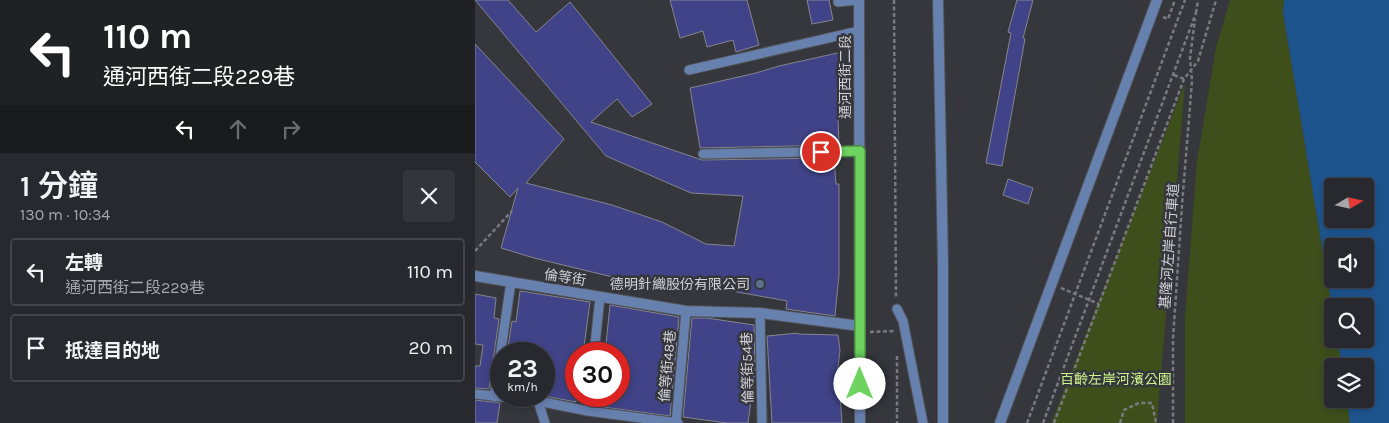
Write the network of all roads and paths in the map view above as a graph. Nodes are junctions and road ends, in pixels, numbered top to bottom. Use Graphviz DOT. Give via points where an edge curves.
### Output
graph roads {
  1 [pos="858,0"];
  2 [pos="894,0"];
  3 [pos="938,0"];
  4 [pos="1157,0"];
  5 [pos="1185,0"];
  6 [pos="1198,0"];
  7 [pos="1217,0"];
  8 [pos="838,2"];
  9 [pos="1196,13"];
  10 [pos="859,31"];
  11 [pos="689,70"];
  12 [pos="1191,70"];
  13 [pos="1173,75"];
  14 [pos="1184,79"];
  15 [pos="860,151"];
  16 [pos="703,154"];
  17 [pos="512,211"];
  18 [pos="475,251"];
  19 [pos="475,276"];
  20 [pos="511,282"];
  21 [pos="1076,294"];
  22 [pos="600,297"];
  23 [pos="1089,300"];
  24 [pos="1099,304"];
  25 [pos="897,309"];
  26 [pos="686,311"];
  27 [pos="760,313"];
  28 [pos="860,321"];
  29 [pos="502,342"];
  30 [pos="595,342"];
  31 [pos="897,349"];
  32 [pos="475,394"];
  33 [pos="490,396"];
  34 [pos="555,404"];
  35 [pos="540,407"];
  36 [pos="589,407"];
  37 [pos="588,411"];
  38 [pos="545,423"];
  39 [pos="677,423"];
  40 [pos="762,423"];
  41 [pos="860,423"];
  42 [pos="897,423"];
  43 [pos="923,423"];
  44 [pos="943,423"];
  45 [pos="1000,423"];
  46 [pos="1027,423"];
  47 [pos="1043,423"];
  48 [pos="1054,423"];
  49 [pos="1120,423"];
  50 [pos="1156,423"];
  51 [pos="1173,423"];
  1 -- 8 [label="lane"];
  1 -- 10 [label="street, 通河西街二段"];
  2 -- 25 [label="path"];
  3 -- 44 [label="street"];
  4 -- 45 [label="street"];
  5 -- 21 [label="path"];
  6 -- 9 [label="path, 基隆河左岸自行車道"];
  7 -- 12 [label="path, 基隆河左岸自行車道" via="1198,61"];
  9 -- 12 [label="path, 基隆河左岸自行車道"];
  9 -- 13 [label="path"];
  10 -- 11 [label="lane"];
  10 -- 15 [label="street, 通河西街二段"];
  12 -- 14 [label="path"];
  12 -- 51 [label="path, 基隆河左岸自行車道" via="1173,339"];
  13 -- 14 [label="path"];
  13 -- 23 [label="path"];
  14 -- 24 [label="path"];
  15 -- 16 [label="lane"];
  15 -- 28 [label="street, 通河西街二段"];
  17 -- 18 [label="path"];
  19 -- 20 [label="street, 倫等街"];
  20 -- 22 [label="street, 倫等街"];
  20 -- 29 [label="lane"];
  21 -- 23 [label="path"];
  21 -- 46 [label="path"];
  22 -- 26 [label="street, 倫等街"];
  22 -- 30 [label="lane"];
  23 -- 24 [label="path"];
  23 -- 47 [label="path"];
  24 -- 48 [label="path"];
  25 -- 28 [label="path" via="897,331 870,332 869,315"];
  25 -- 43 [label="lane" via="903,321"];
  26 -- 27 [label="street, 倫等街"];
  26 -- 39 [label="lane, 倫等街48巷"];
  27 -- 28 [label="street, 倫等街"];
  27 -- 40 [label="lane, 倫等街54巷"];
  28 -- 41 [label="street, 通河西街二段"];
  31 -- 42 [label="path"];
  32 -- 33 [label="lane"];
  34 -- 37 [label="lane"];
  35 -- 38 [label="lane"];
  36 -- 37 [label="lane"];
  37 -- 39 [label="lane"];
  49 -- 50 [label="path" via="1124,410 1139,403 1152,403"];
}
